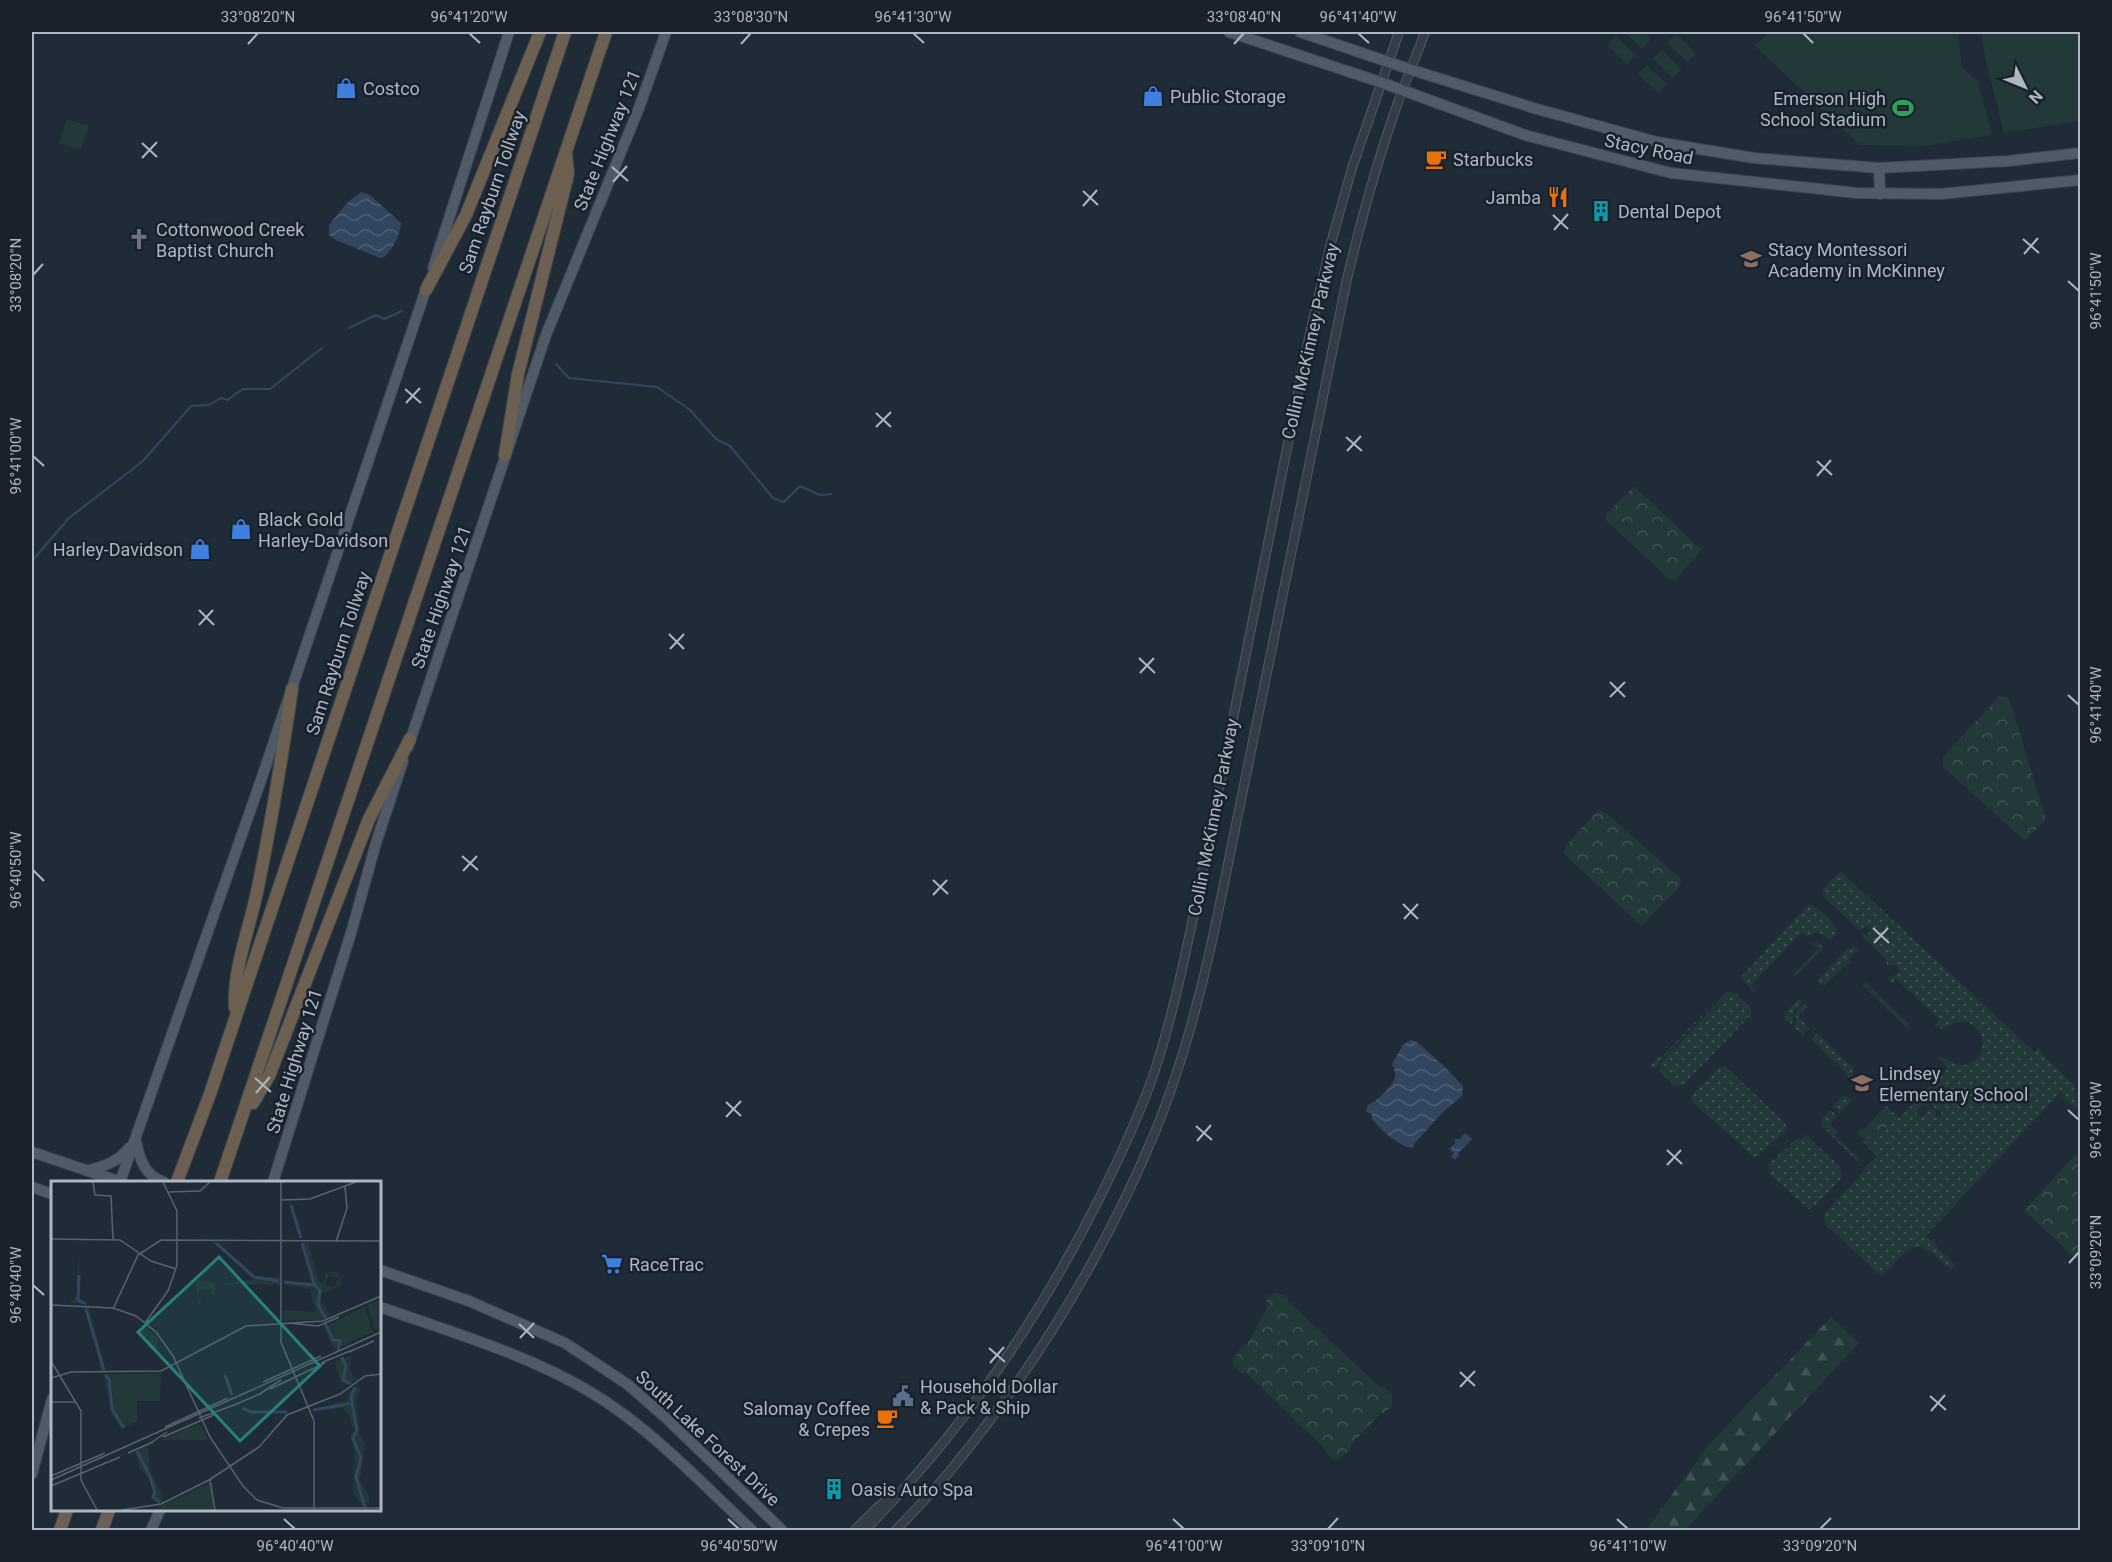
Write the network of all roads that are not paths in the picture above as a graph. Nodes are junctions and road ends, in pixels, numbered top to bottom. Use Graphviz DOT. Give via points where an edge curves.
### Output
graph roads {
  1 [pos="509,32"];
  2 [pos="540,32"];
  3 [pos="564,32"];
  4 [pos="606,32"];
  5 [pos="666,32"];
  6 [pos="1229,32"];
  7 [pos="1300,32"];
  8 [pos="1399,32"];
  9 [pos="1425,32"];
  10 [pos="1388,62"];
  11 [pos="1412,70"];
  12 [pos="1380,82"];
  13 [pos="1403,91"];
  14 [pos="566,150"];
  15 [pos="2080,153"];
  16 [pos="1880,168"];
  17 [pos="2080,180"];
  18 [pos="1880,194"];
  19 [pos="426,290"];
  20 [pos="505,455"];
  21 [pos="292,689"];
  22 [pos="410,739"];
  23 [pos="235,1016"];
  24 [pos="238,1127"];
  25 [pos="136,1138"];
  26 [pos="32,1152"];
  27 [pos="87,1171"];
  28 [pos="221,1180"];
  29 [pos="118,1181"];
  30 [pos="121,1181"];
  31 [pos="161,1181"];
  32 [pos="177,1181"];
  33 [pos="273,1181"];
  34 [pos="32,1187"];
  35 [pos="51,1194"];
  36 [pos="381,1270"];
  37 [pos="381,1307"];
  38 [pos="51,1404"];
  39 [pos="32,1474"];
  40 [pos="911,1481"];
  41 [pos="66,1511"];
  42 [pos="108,1511"];
  43 [pos="159,1511"];
  44 [pos="60,1530"];
  45 [pos="102,1530"];
  46 [pos="151,1530"];
  47 [pos="752,1530"];
  48 [pos="782,1530"];
  49 [pos="855,1530"];
  50 [pos="865,1530"];
  51 [pos="896,1530"];
  1 -- 19 [label="main road"];
  2 -- 19 [label="highway" via="466,215"];
  3 -- 23 [label="highway, Sam Rayburn Tollway"];
  4 -- 14 [label="highway"];
  5 -- 20 [label="main road, State Highway 121" via="546,335"];
  6 -- 12 [label="main road, Stacy Road"];
  7 -- 10 [label="main road, Stacy Road"];
  8 -- 10 [label="street, Collin McKinney Parkway"];
  9 -- 11 [label="street, Collin McKinney Parkway"];
  10 -- 11 [label="main road, Stacy Road"];
  10 -- 12 [label="street, Collin McKinney Parkway"];
  11 -- 13 [label="street, Collin McKinney Parkway"];
  11 -- 16 [label="main road, Stacy Road" via="1657,142 1754,158"];
  12 -- 13 [label="main road, Stacy Road"];
  12 -- 40 [label="street, Collin McKinney Parkway" via="1331,243 1309,338 1195,909 1157,1065 1111,1176 1063,1268 994,1375"];
  13 -- 18 [label="main road, Stacy Road" via="1525,135 1671,173"];
  13 -- 51 [label="street, Collin McKinney Parkway" via="1347,279 1215,930 1176,1072 1131,1185 1049,1336 954,1466"];
  14 -- 20 [label="highway" via="568,174 518,374"];
  14 -- 24 [label="highway"];
  15 -- 16 [label="main road, Stacy Road"];
  16 -- 18 [label="main road"];
  17 -- 18 [label="main road, Stacy Road" via="1941,194"];
  19 -- 21 [label="main road"];
  20 -- 22 [label="main road, State Highway 121"];
  21 -- 23 [label="highway" via="278,788 234,987"];
  21 -- 25 [label="main road"];
  22 -- 24 [label="highway" via="369,819 268,1076"];
  22 -- 33 [label="main road, State Highway 121"];
  23 -- 32 [label="highway, Sam Rayburn Tollway"];
  24 -- 28 [label="highway"];
  25 -- 27 [label="main road" via="123,1156"];
  25 -- 30 [label="main road"];
  25 -- 31 [label="main road" via="145,1170"];
  26 -- 27 [label="main road"];
  27 -- 29 [label="main road"];
  34 -- 35 [label="main road"];
  36 -- 48 [label="main road, South Lake Forest Drive" via="469,1301 564,1343 627,1384"];
  37 -- 47 [label="main road, South Lake Forest Drive" via="552,1371 593,1394 651,1436"];
  38 -- 39 [label="main road"];
  40 -- 49 [label="street"];
  40 -- 50 [label="street, Collin McKinney Parkway"];
  41 -- 44 [label="highway"];
  42 -- 45 [label="highway"];
  43 -- 46 [label="main road"];
}
